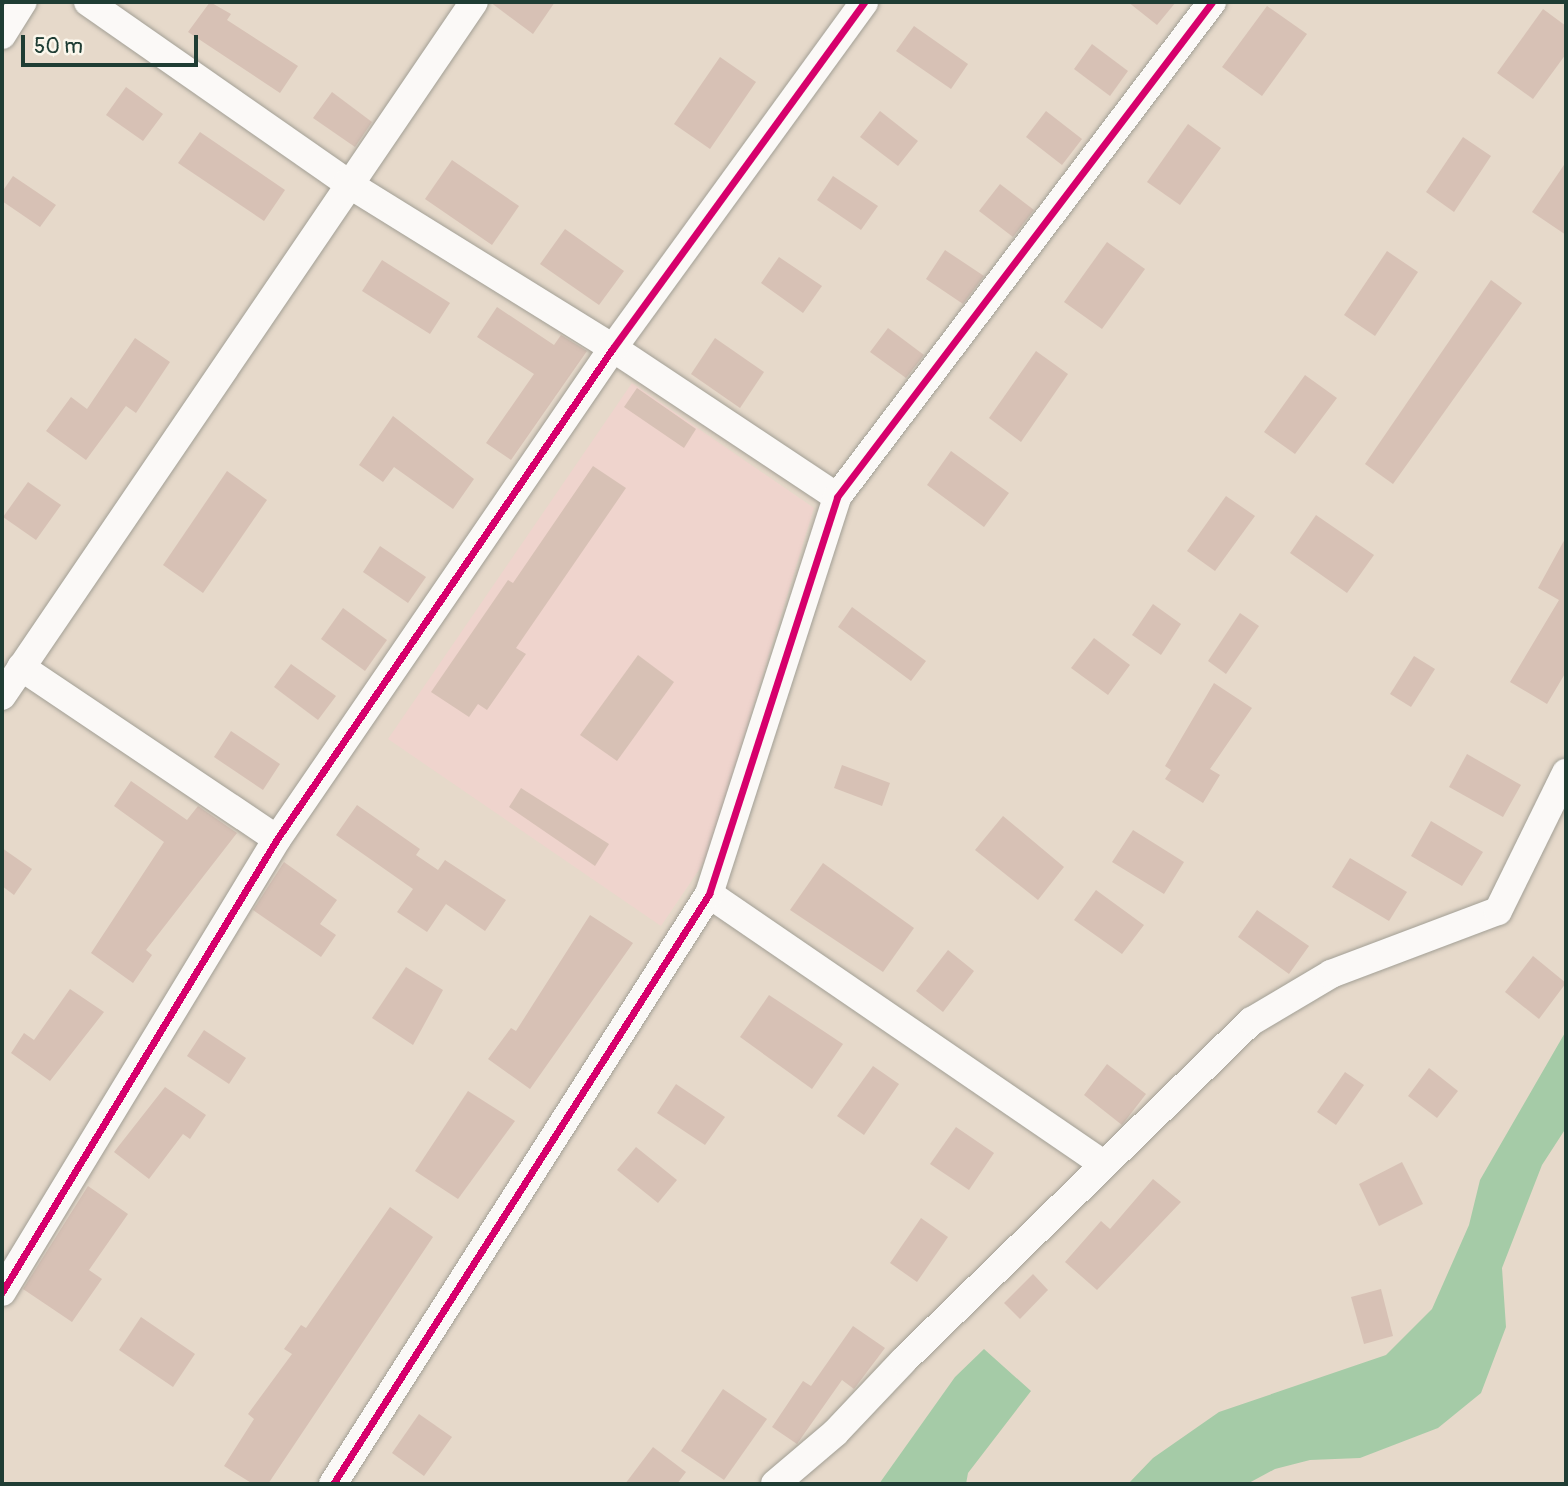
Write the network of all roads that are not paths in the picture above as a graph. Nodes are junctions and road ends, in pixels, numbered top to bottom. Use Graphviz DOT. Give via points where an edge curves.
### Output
graph roads {
  1 [pos="23,2"];
  2 [pos="88,2"];
  3 [pos="474,2"];
  4 [pos="864,2"];
  5 [pos="1212,2"];
  6 [pos="2,34"];
  7 [pos="347,183"];
  8 [pos="613,348"];
  9 [pos="837,497"];
  10 [pos="21,667"];
  11 [pos="2,696"];
  12 [pos="1566,773"];
  13 [pos="277,839"];
  14 [pos="709,894"];
  15 [pos="1104,1164"];
  16 [pos="2,1292"];
  17 [pos="333,1484"];
  18 [pos="775,1484"];
  1 -- 6 [label="street"];
  2 -- 7 [label="street"];
  3 -- 7 [label="street"];
  4 -- 8 [label="street"];
  5 -- 9 [label="street"];
  7 -- 8 [label="street"];
  7 -- 10 [label="street"];
  8 -- 9 [label="street"];
  8 -- 13 [label="street"];
  9 -- 14 [label="street"];
  10 -- 11 [label="street"];
  10 -- 13 [label="street"];
  12 -- 15 [label="street" via="1497,911 1331,974 1252,1021"];
  13 -- 16 [label="street"];
  14 -- 15 [label="street"];
  14 -- 17 [label="street"];
  15 -- 18 [label="street" via="835,1433"];
}
